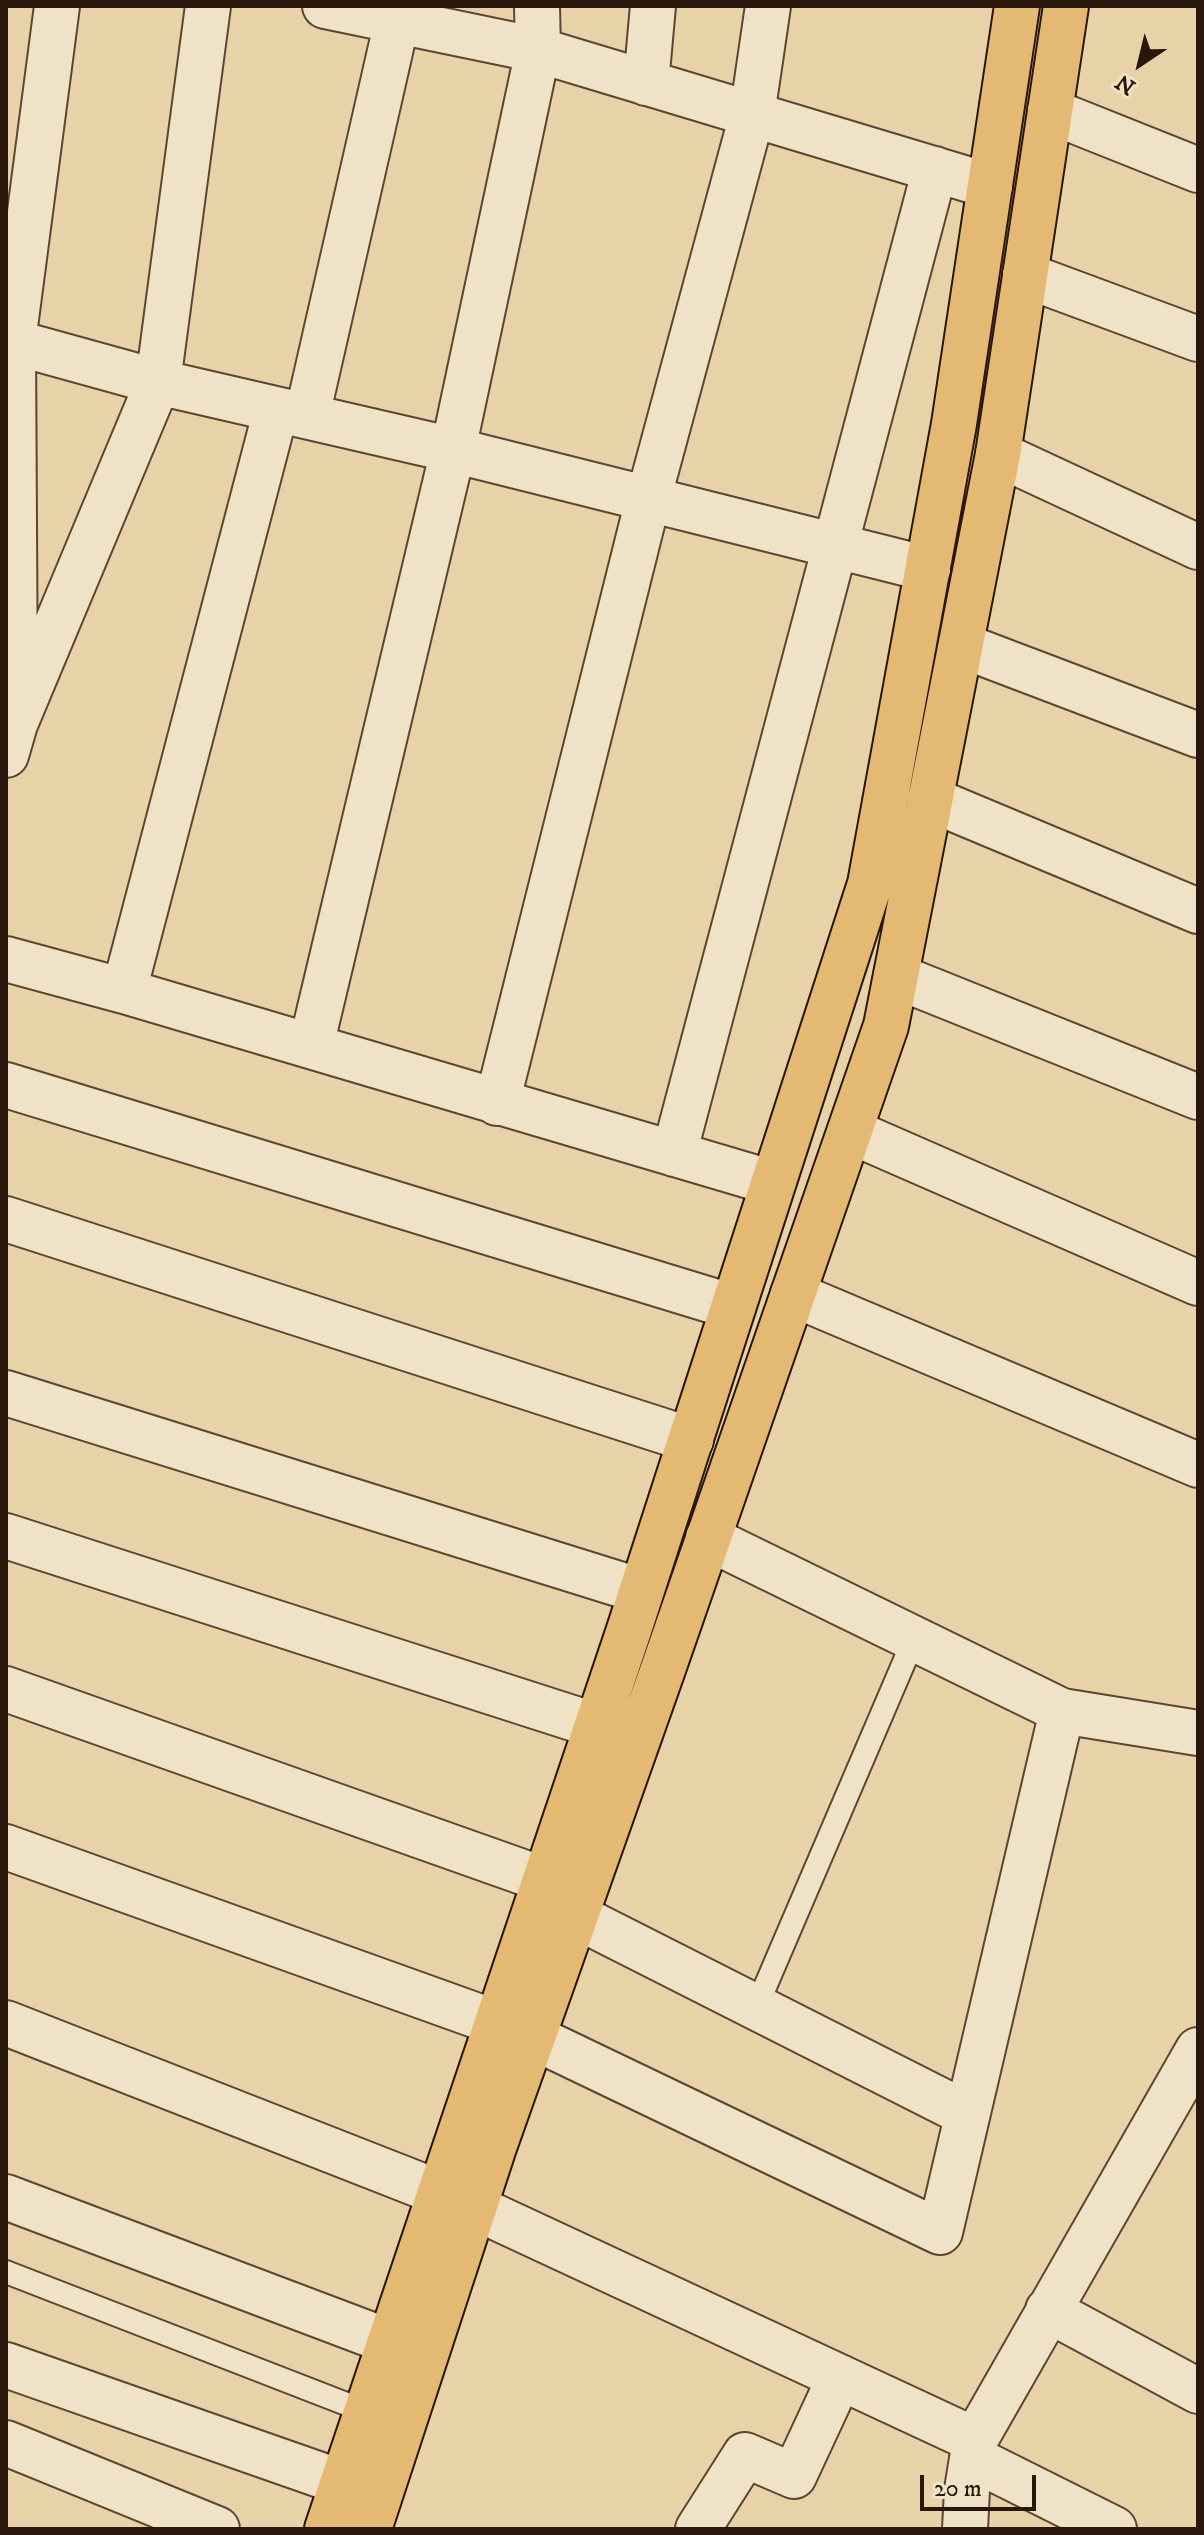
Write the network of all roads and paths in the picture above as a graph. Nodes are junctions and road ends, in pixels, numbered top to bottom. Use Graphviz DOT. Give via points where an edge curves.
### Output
graph roads {
  1 [pos="57,6"];
  2 [pos="208,6"];
  3 [pos="537,6"];
  4 [pos="653,6"];
  5 [pos="768,6"];
  6 [pos="1017,6"];
  7 [pos="1066,6"];
  8 [pos="334,7"];
  9 [pos="397,21"];
  10 [pos="538,50"];
  11 [pos="646,83"];
  12 [pos="1050,111"];
  13 [pos="752,115"];
  14 [pos="935,169"];
  15 [pos="1198,170"];
  16 [pos="990,186"];
  17 [pos="1025,275"];
  18 [pos="1198,339"];
  19 [pos="10,341"];
  20 [pos="158,382"];
  21 [pos="292,413"];
  22 [pos="453,450"];
  23 [pos="998,454"];
  24 [pos="648,500"];
  25 [pos="835,546"];
  26 [pos="1198,547"];
  27 [pos="928,569"];
  28 [pos="961,645"];
  29 [pos="9,733"];
  30 [pos="1198,735"];
  31 [pos="930,799"];
  32 [pos="1198,911"];
  33 [pos="6,959"];
  34 [pos="896,976"];
  35 [pos="124,991"];
  36 [pos="311,1046"];
  37 [pos="6,1085"];
  38 [pos="1198,1097"];
  39 [pos="497,1103"];
  40 [pos="850,1131"];
  41 [pos="674,1154"];
  42 [pos="773,1183"];
  43 [pos="6,1219"];
  44 [pos="1198,1283"];
  45 [pos="793,1294"];
  46 [pos="733,1307"];
  47 [pos="6,1393"];
  48 [pos="691,1440"];
  49 [pos="1198,1465"];
  50 [pos="6,1536"];
  51 [pos="708,1538"];
  52 [pos="641,1591"];
  53 [pos="914,1639"];
  54 [pos="6,1689"];
  55 [pos="1062,1711"];
  56 [pos="597,1726"];
  57 [pos="1198,1733"];
  58 [pos="6,1847"];
  59 [pos="545,1880"];
  60 [pos="576,1916"];
  61 [pos="756,2008"];
  62 [pos="6,2023"];
  63 [pos="515,2030"];
  64 [pos="1198,2050"];
  65 [pos="1185,2096"];
  66 [pos="967,2114"];
  67 [pos="6,2197"];
  68 [pos="457,2200"];
  69 [pos="6,2272"];
  70 [pos="1048,2310"];
  71 [pos="390,2342"];
  72 [pos="6,2365"];
  73 [pos="840,2377"];
  74 [pos="1198,2391"];
  75 [pos="367,2412"];
  76 [pos="6,2443"];
  77 [pos="973,2449"];
  78 [pos="343,2483"];
  79 [pos="217,2529"];
  80 [pos="327,2529"];
  81 [pos="369,2529"];
  82 [pos="698,2529"];
  83 [pos="965,2529"];
  84 [pos="1114,2529"];
  1 -- 19 [label="street"];
  2 -- 20 [label="street"];
  3 -- 10 [label="street"];
  4 -- 11 [label="street"];
  5 -- 13 [label="street"];
  6 -- 16 [label="main road"];
  7 -- 12 [label="main road"];
  8 -- 9 [label="street"];
  9 -- 10 [label="street"];
  9 -- 21 [label="street"];
  10 -- 11 [label="street"];
  10 -- 22 [label="street"];
  11 -- 13 [label="street"];
  12 -- 15 [label="street"];
  12 -- 17 [label="main road"];
  13 -- 14 [label="street"];
  13 -- 24 [label="street"];
  14 -- 16 [label="street"];
  14 -- 25 [label="street"];
  16 -- 27 [label="main road"];
  17 -- 18 [label="street"];
  17 -- 23 [label="main road"];
  19 -- 20 [label="street"];
  19 -- 29 [label="street"];
  20 -- 21 [label="street"];
  20 -- 29 [label="street"];
  21 -- 22 [label="street"];
  21 -- 35 [label="street"];
  22 -- 24 [label="street"];
  22 -- 36 [label="street"];
  23 -- 26 [label="street"];
  23 -- 28 [label="main road"];
  24 -- 25 [label="street"];
  24 -- 39 [label="street"];
  25 -- 27 [label="street"];
  25 -- 41 [label="street"];
  27 -- 42 [label="main road" via="870,884"];
  28 -- 30 [label="street"];
  28 -- 31 [label="main road"];
  31 -- 32 [label="street"];
  31 -- 34 [label="main road"];
  33 -- 35 [label="street"];
  34 -- 38 [label="street"];
  34 -- 40 [label="main road" via="886,1026"];
  35 -- 36 [label="street"];
  36 -- 39 [label="street"];
  37 -- 46 [label="street"];
  39 -- 41 [label="street"];
  40 -- 44 [label="street"];
  40 -- 45 [label="main road"];
  41 -- 42 [label="street"];
  42 -- 46 [label="main road"];
  43 -- 48 [label="street"];
  45 -- 49 [label="street"];
  45 -- 51 [label="main road"];
  46 -- 48 [label="main road"];
  47 -- 52 [label="street"];
  48 -- 52 [label="main road"];
  50 -- 56 [label="street"];
  51 -- 53 [label="street"];
  51 -- 60 [label="main road"];
  52 -- 56 [label="main road"];
  53 -- 55 [label="street"];
  53 -- 61 [label="lane"];
  54 -- 59 [label="street"];
  55 -- 57 [label="street"];
  55 -- 66 [label="street"];
  56 -- 59 [label="main road"];
  58 -- 63 [label="street"];
  59 -- 63 [label="main road"];
  60 -- 61 [label="street"];
  60 -- 63 [label="main road"];
  61 -- 66 [label="street"];
  62 -- 68 [label="street"];
  63 -- 66 [label="street" via="940,2232"];
  63 -- 68 [label="main road"];
  64 -- 65 [label="street"];
  65 -- 70 [label="street"];
  67 -- 71 [label="street"];
  68 -- 71 [label="main road"];
  68 -- 73 [label="street"];
  68 -- 81 [label="main road"];
  69 -- 75 [label="lane"];
  70 -- 74 [label="street"];
  70 -- 77 [label="street"];
  71 -- 75 [label="main road"];
  72 -- 78 [label="street"];
  73 -- 77 [label="street"];
  73 -- 82 [label="street" via="794,2476 745,2455"];
  75 -- 78 [label="main road"];
  76 -- 79 [label="street"];
  77 -- 83 [label="street"];
  77 -- 84 [label="street"];
  78 -- 80 [label="main road"];
}
